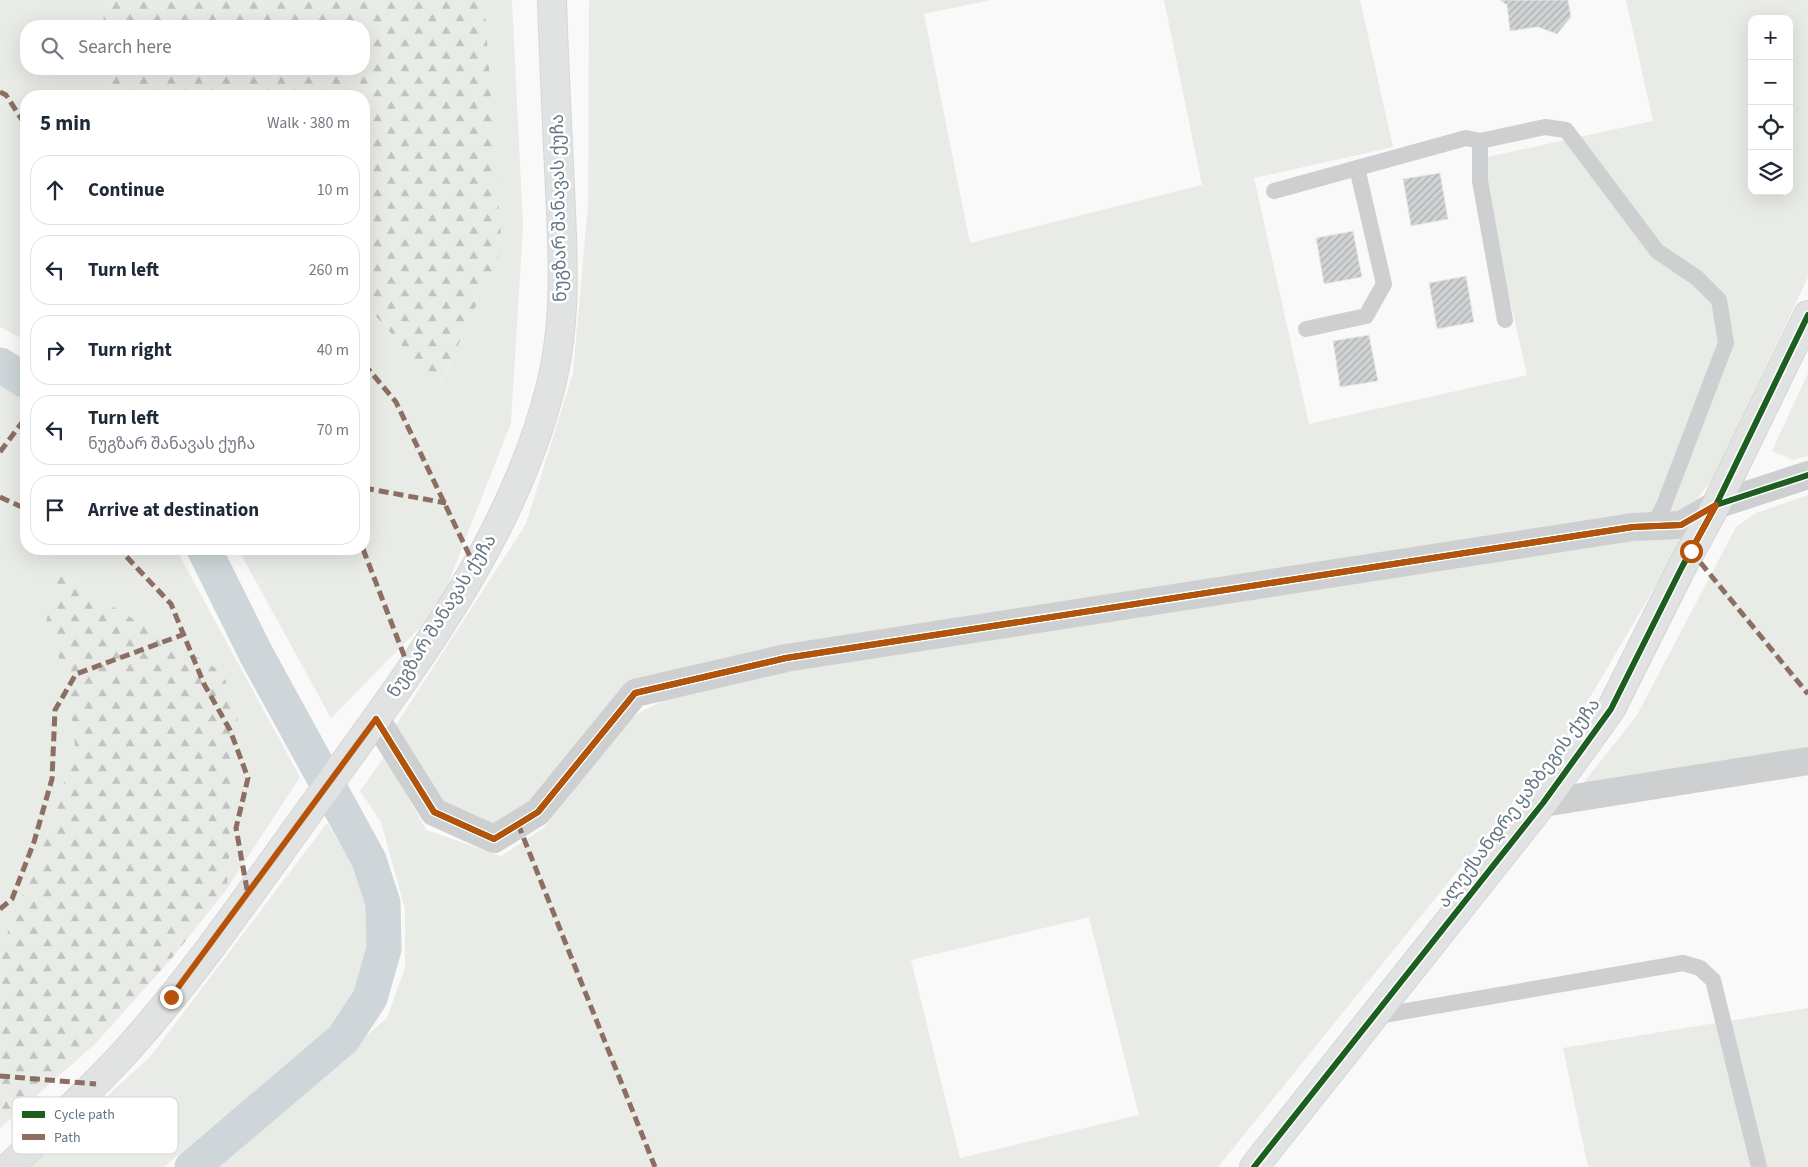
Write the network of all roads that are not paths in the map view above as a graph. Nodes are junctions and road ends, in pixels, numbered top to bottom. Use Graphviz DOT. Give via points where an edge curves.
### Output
graph roads {
  1 [pos="552,0"];
  2 [pos="1480,141"];
  3 [pos="1358,168"];
  4 [pos="1274,191"];
  5 [pos="1808,315"];
  6 [pos="1505,320"];
  7 [pos="1306,329"];
  8 [pos="1808,475"];
  9 [pos="1716,505"];
  10 [pos="1654,526"];
  11 [pos="376,719"];
  12 [pos="1808,761"];
  13 [pos="1542,803"];
  14 [pos="1372,1017"];
  15 [pos="82,1097"];
  16 [pos="23,1154"];
  17 [pos="9,1167"];
  18 [pos="1254,1167"];
  19 [pos="1759,1167"];
  1 -- 11 [label="main road, ნუგზარ შანავას ქუჩა" via="564,277 552,383 534,441 497,530 476,570"];
  2 -- 3 [label="lane" via="1466,138"];
  2 -- 6 [label="lane" via="1480,182"];
  2 -- 10 [label="lane" via="1545,127 1566,130 1657,251 1697,278 1719,300 1726,343"];
  3 -- 4 [label="lane"];
  3 -- 7 [label="lane" via="1384,284 1366,316"];
  5 -- 9 [label="main road, ალექსანდრე ყაზბეგის ქუჩა"];
  8 -- 9 [label="street"];
  9 -- 10 [label="street" via="1681,525"];
  9 -- 13 [label="main road, ალექსანდრე ყაზბეგის ქუჩა" via="1611,709"];
  10 -- 11 [label="street" via="786,658 635,693 538,812 494,839 434,812"];
  11 -- 15 [label="main road, ნუგზარ შანავას ქუჩა" via="171,997"];
  12 -- 13 [label="street"];
  13 -- 14 [label="main road, ალექსანდრე ყაზბეგის ქუჩა"];
  14 -- 18 [label="main road, ალექსანდრე ყაზბეგის ქუჩა"];
  14 -- 19 [label="lane" via="1683,963 1700,968 1713,980"];
  16 -- 17 [label="main road, ნუგზარ შანავას ქუჩა"];
}
